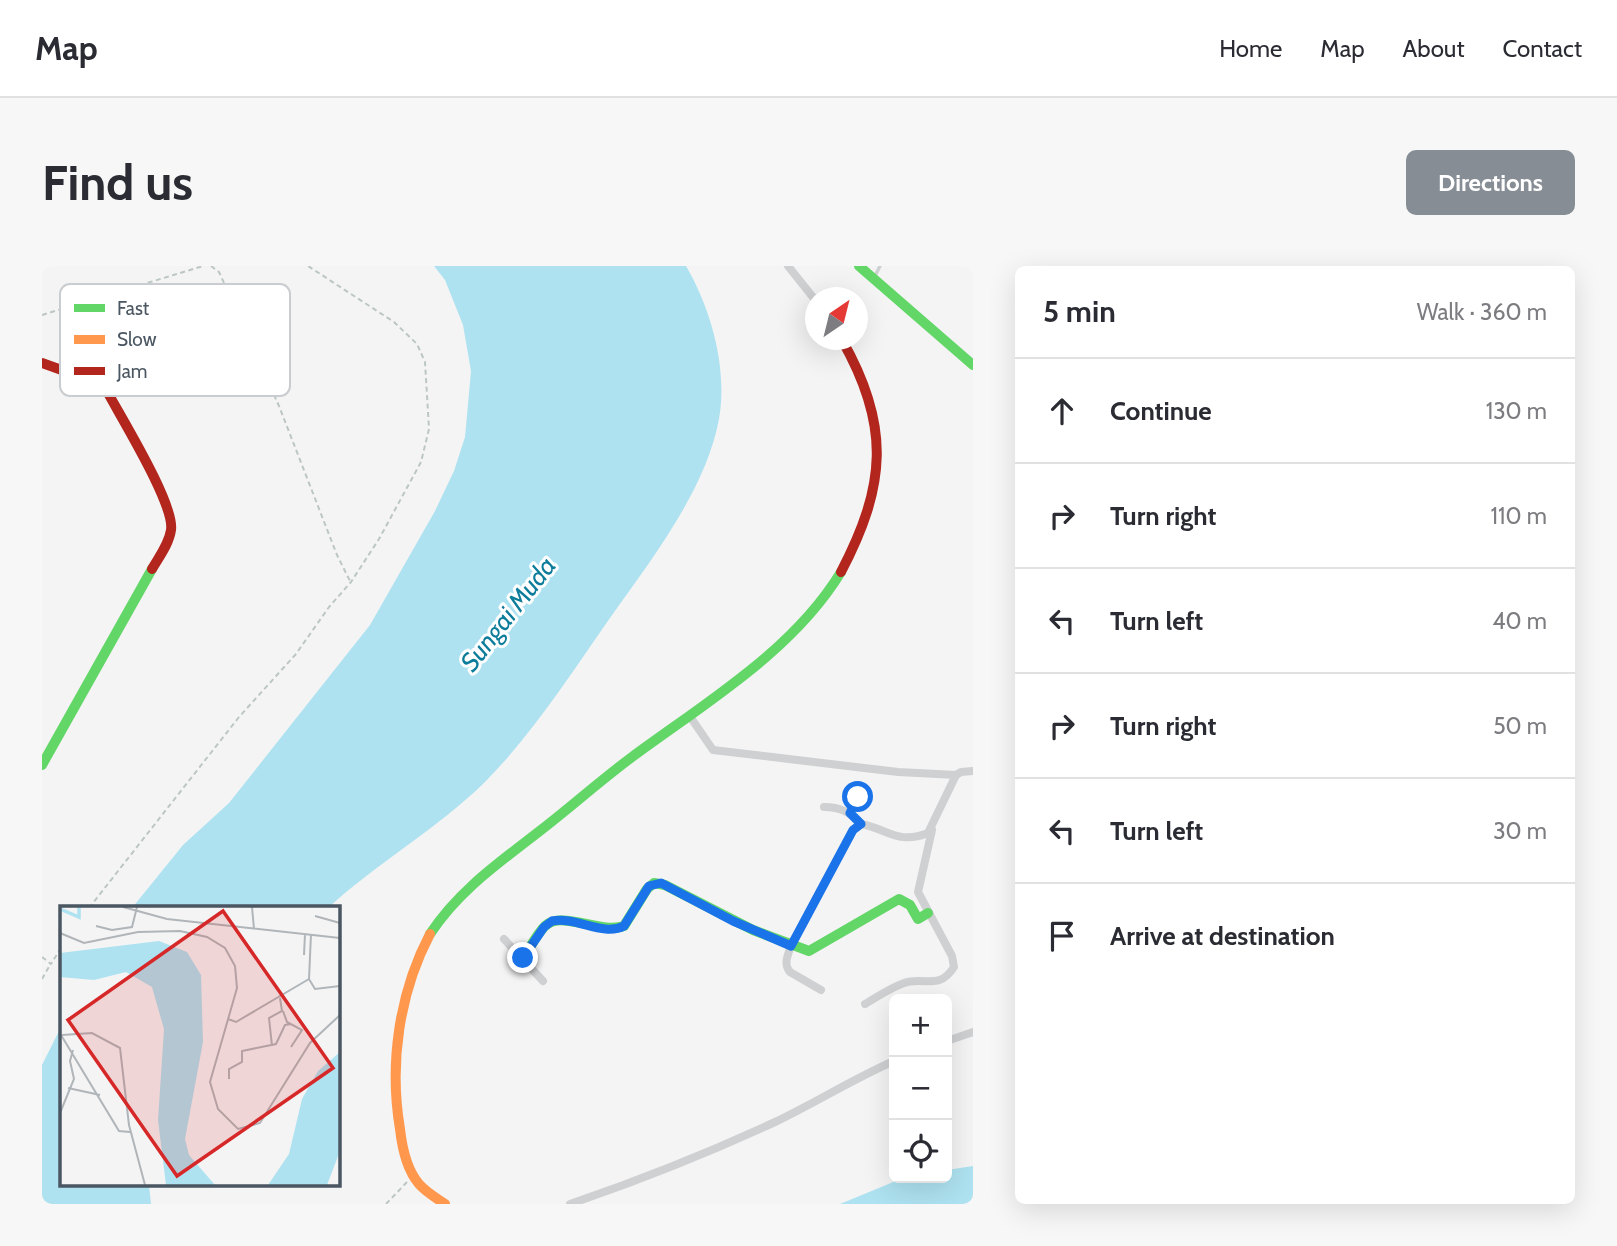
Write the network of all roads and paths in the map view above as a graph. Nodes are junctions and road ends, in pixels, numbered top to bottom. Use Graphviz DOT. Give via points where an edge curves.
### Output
graph roads {
  1 [pos="203,266"];
  2 [pos="213,266"];
  3 [pos="308,266"];
  4 [pos="788,266"];
  5 [pos="859,266"];
  6 [pos="880,266"];
  7 [pos="873,279"];
  8 [pos="144,284"];
  9 [pos="225,284"];
  10 [pos="805,287"];
  11 [pos="60,310"];
  12 [pos="42,315"];
  13 [pos="847,350"];
  14 [pos="42,363"];
  15 [pos="973,365"];
  16 [pos="60,370"];
  17 [pos="110,396"];
  18 [pos="275,396"];
  19 [pos="351,582"];
  20 [pos="689,715"];
  21 [pos="42,765"];
  22 [pos="973,771"];
  23 [pos="956,775"];
  24 [pos="860,791"];
  25 [pos="824,807"];
  26 [pos="850,813"];
  27 [pos="861,824"];
  28 [pos="932,827"];
  29 [pos="91,906"];
  30 [pos="928,913"];
  31 [pos="504,939"];
  32 [pos="791,946"];
  33 [pos="60,950"];
  34 [pos="42,957"];
  35 [pos="523,958"];
  36 [pos="51,964"];
  37 [pos="42,979"];
  38 [pos="543,981"];
  39 [pos="821,990"];
  40 [pos="865,1004"];
  41 [pos="973,1032"];
  42 [pos="952,1039"];
  43 [pos="889,1063"];
  44 [pos="415,1177"];
  45 [pos="386,1204"];
  46 [pos="445,1204"];
  47 [pos="570,1204"];
  1 -- 8 [label="path"];
  2 -- 9 [label="path"];
  3 -- 19 [label="path" via="394,322 417,344 425,362 428,442 404,494"];
  4 -- 10 [label="street"];
  5 -- 7 [label="street"];
  6 -- 7 [label="lane"];
  7 -- 15 [label="street"];
  11 -- 12 [label="path"];
  13 -- 20 [label="street" via="867,386 876,418 878,471 859,540 812,614 766,657"];
  14 -- 16 [label="street"];
  17 -- 21 [label="street" via="161,493 172,525"];
  18 -- 19 [label="path"];
  19 -- 29 [label="path"];
  20 -- 23 [label="street" via="713,751"];
  20 -- 44 [label="street" via="511,853 439,919 406,990 398,1046 396,1110"];
  22 -- 23 [label="street"];
  23 -- 28 [label="street"];
  24 -- 26 [label="street"];
  25 -- 26 [label="street"];
  26 -- 27 [label="street"];
  27 -- 28 [label="street" via="898,838 918,837"];
  27 -- 32 [label="street" via="853,830"];
  28 -- 30 [label="street" via="918,892"];
  30 -- 32 [label="street" via="918,919 910,905 899,899 816,949"];
  30 -- 40 [label="street" via="952,956 952,971 935,982 908,982"];
  31 -- 35 [label="street"];
  32 -- 35 [label="street" via="658,883 649,886 624,926 613,930 576,921 552,921"];
  32 -- 39 [label="street" via="787,968"];
  33 -- 36 [label="path"];
  34 -- 36 [label="path"];
  35 -- 38 [label="street"];
  36 -- 37 [label="path"];
  41 -- 42 [label="street"];
  43 -- 47 [label="street" via="741,1137"];
  44 -- 45 [label="path"];
  44 -- 46 [label="street"];
}
